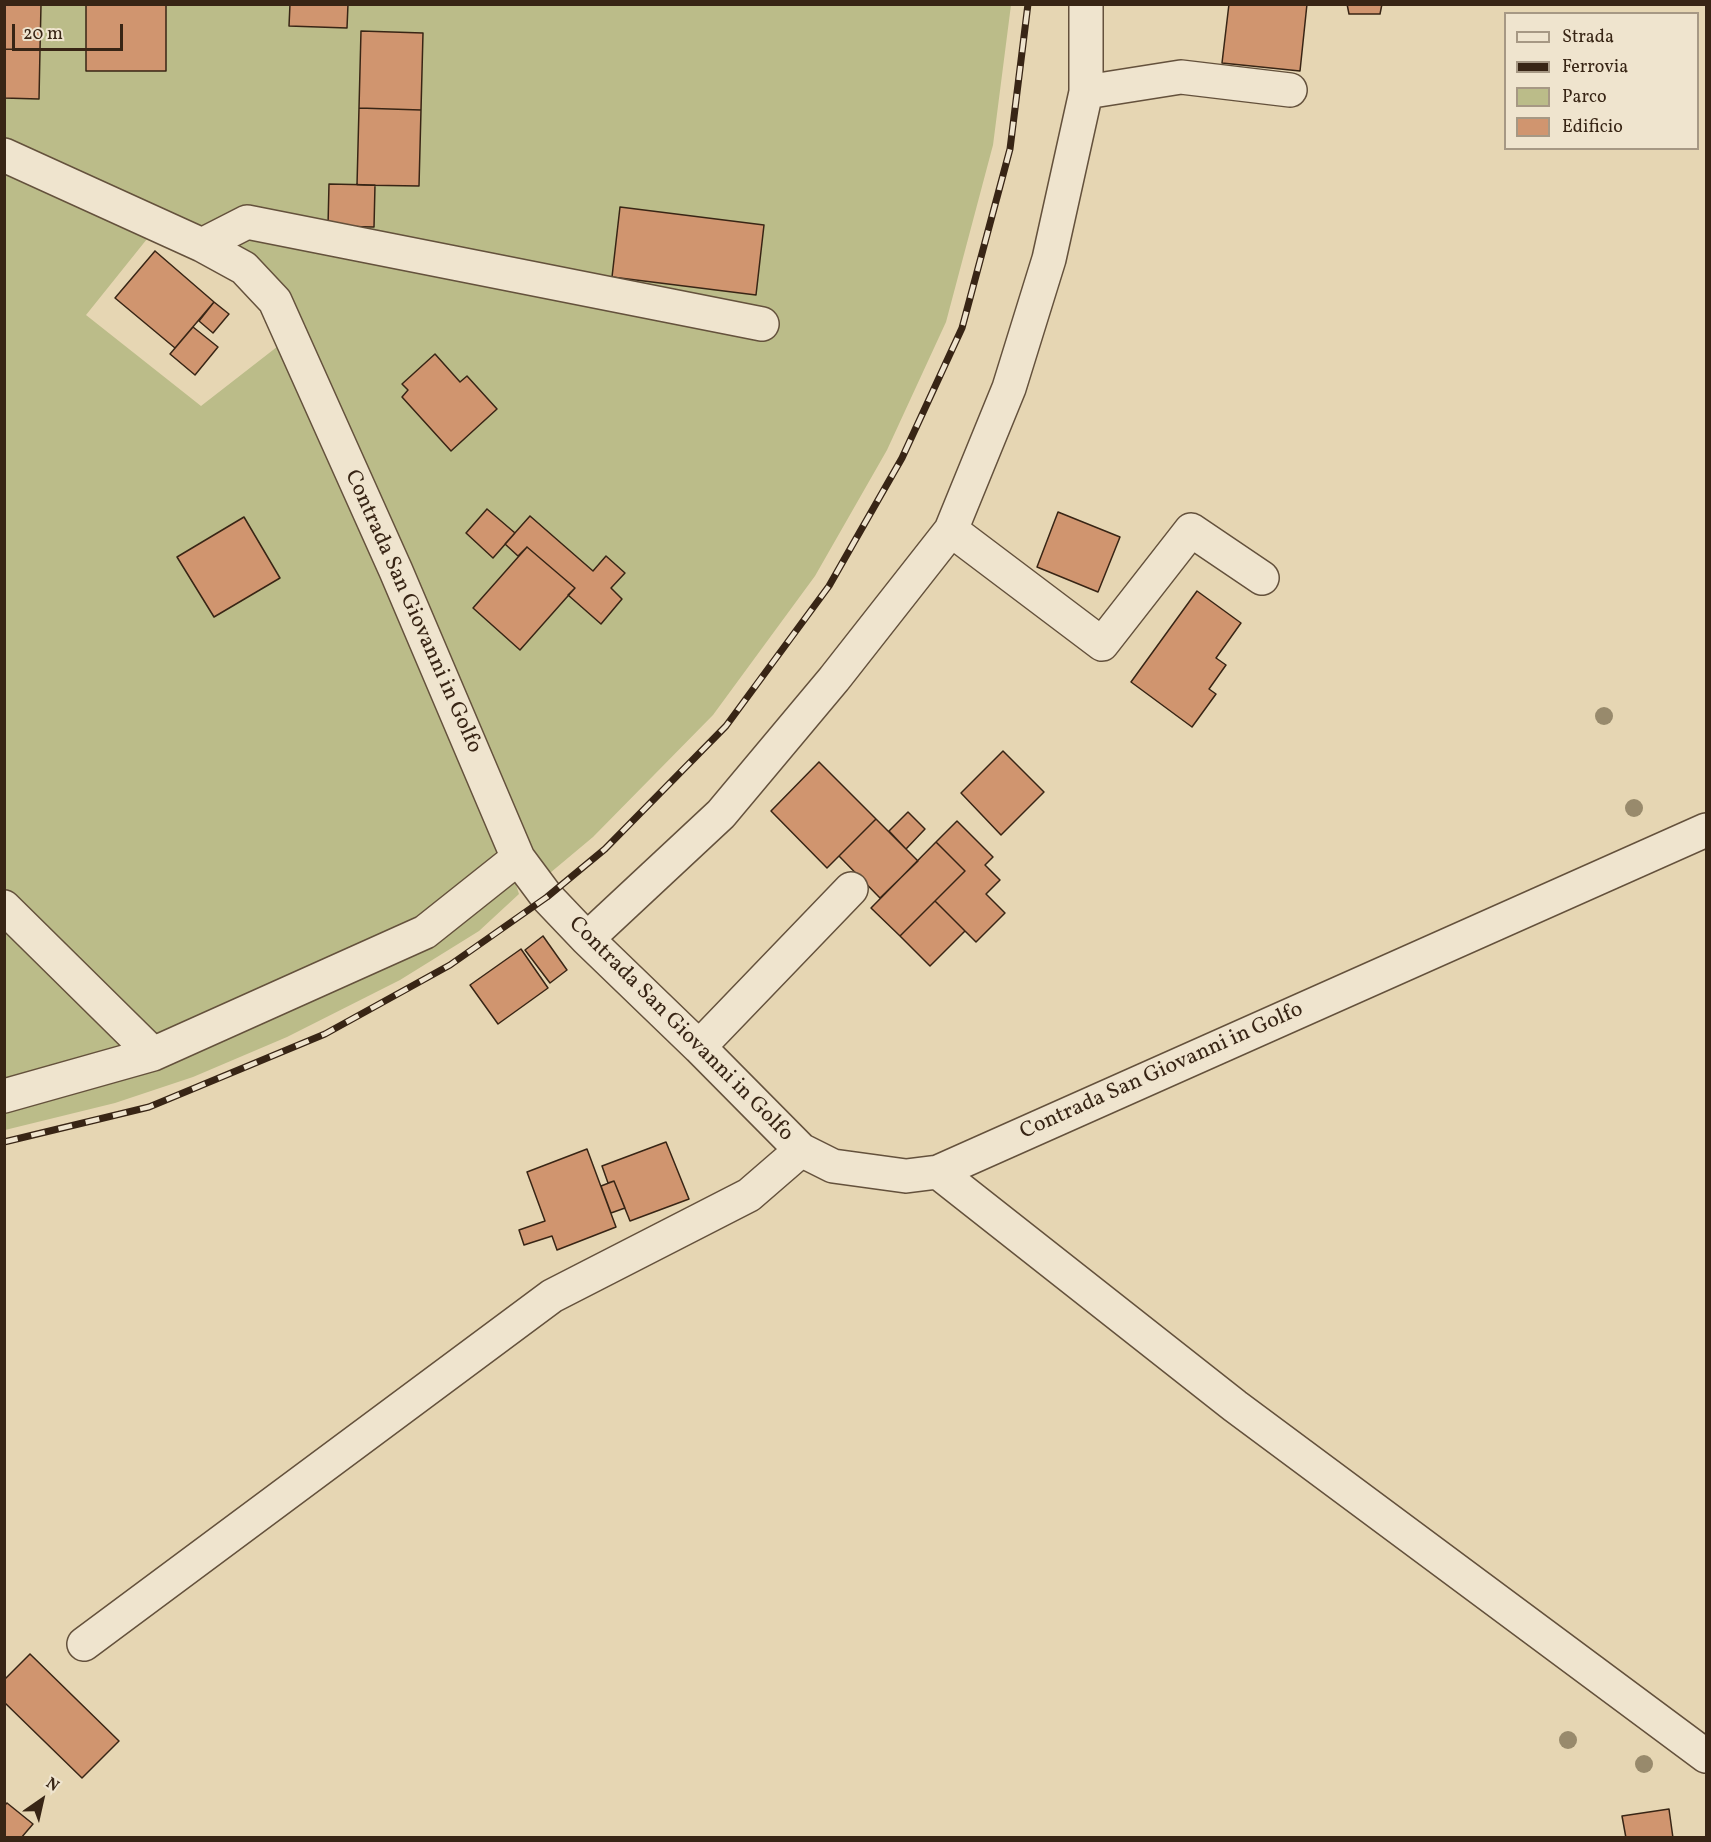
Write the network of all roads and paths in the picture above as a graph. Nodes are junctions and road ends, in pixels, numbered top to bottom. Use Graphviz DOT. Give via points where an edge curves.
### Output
graph roads {
  1 [pos="1086,4"];
  2 [pos="1290,90"];
  3 [pos="1086,92"];
  4 [pos="4,155"];
  5 [pos="202,245"];
  6 [pos="762,324"];
  7 [pos="951,530"];
  8 [pos="1262,578"];
  9 [pos="1707,830"];
  10 [pos="518,858"];
  11 [pos="851,889"];
  12 [pos="4,907"];
  13 [pos="587,939"];
  14 [pos="699,1047"];
  15 [pos="153,1054"];
  16 [pos="4,1096"];
  17 [pos="801,1150"];
  18 [pos="938,1172"];
  19 [pos="84,1644"];
  20 [pos="1707,1756"];
  1 -- 3 [label="street"];
  2 -- 3 [label="street" via="1181,76"];
  3 -- 7 [label="street" via="1049,259 1009,388"];
  4 -- 5 [label="street, Contrada San Giovanni in Golfo"];
  5 -- 6 [label="street" via="247,222"];
  5 -- 10 [label="street, Contrada San Giovanni in Golfo" via="244,268 275,301"];
  7 -- 8 [label="street" via="1102,644 1191,530"];
  7 -- 13 [label="street" via="721,814"];
  9 -- 18 [label="street, Contrada San Giovanni in Golfo"];
  10 -- 13 [label="street, Contrada San Giovanni in Golfo" via="547,897"];
  10 -- 15 [label="street" via="424,932"];
  11 -- 14 [label="street"];
  12 -- 15 [label="street"];
  13 -- 14 [label="street, Contrada San Giovanni in Golfo"];
  14 -- 17 [label="street, Contrada San Giovanni in Golfo"];
  15 -- 16 [label="street"];
  17 -- 18 [label="street, Contrada San Giovanni in Golfo" via="833,1166 906,1176"];
  17 -- 19 [label="street" via="749,1196 552,1296"];
  18 -- 20 [label="street" via="1235,1406"];
}
